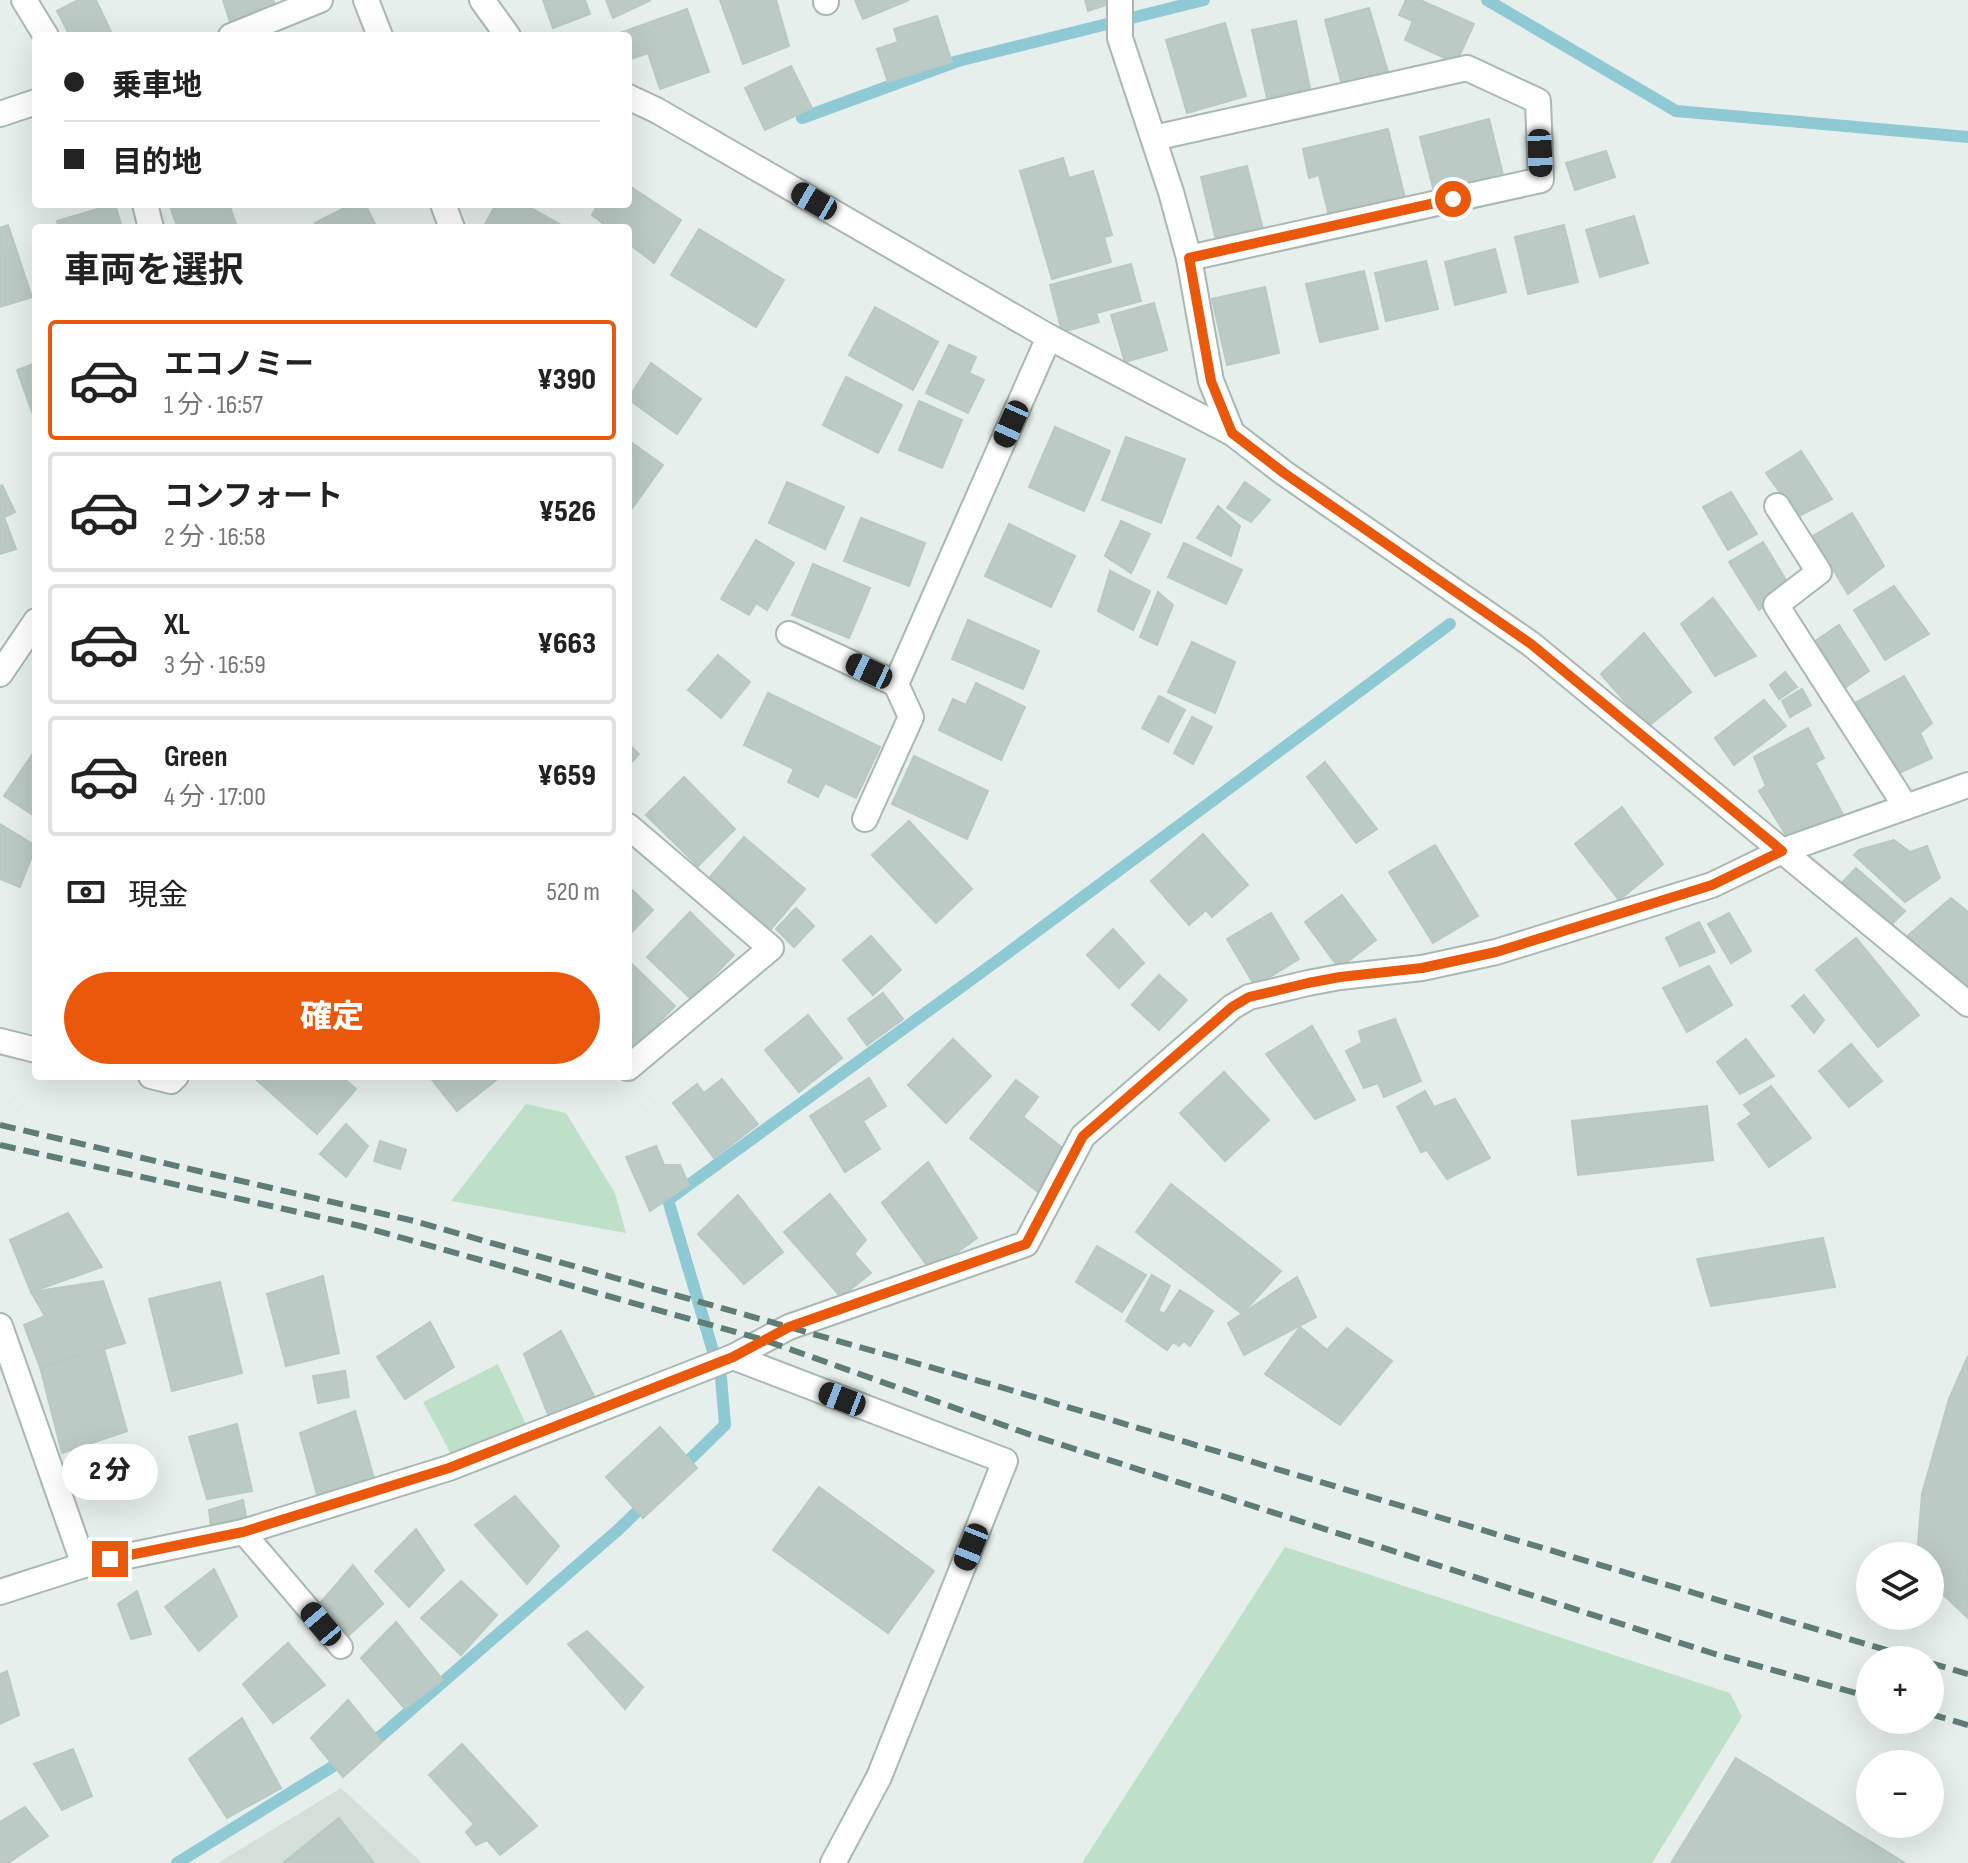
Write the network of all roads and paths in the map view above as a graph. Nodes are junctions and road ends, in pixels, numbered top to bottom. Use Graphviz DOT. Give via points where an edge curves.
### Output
graph roads {
  1 [pos="24,0"];
  2 [pos="320,0"];
  3 [pos="366,0"];
  4 [pos="482,0"];
  5 [pos="1120,0"];
  6 [pos="44,32"];
  7 [pos="241,32"];
  8 [pos="378,32"];
  9 [pos="505,32"];
  10 [pos="632,99"];
  11 [pos="32,103"];
  12 [pos="0,114"];
  13 [pos="1154,138"];
  14 [pos="1189,258"];
  15 [pos="1049,337"];
  16 [pos="1232,433"];
  17 [pos="1777,506"];
  18 [pos="32,627"];
  19 [pos="789,634"];
  20 [pos="0,674"];
  21 [pos="896,684"];
  22 [pos="1968,785"];
  23 [pos="1906,807"];
  24 [pos="865,819"];
  25 [pos="632,829"];
  26 [pos="1782,851"];
  27 [pos="1968,1004"];
  28 [pos="0,1041"];
  29 [pos="32,1049"];
  30 [pos="632,1065"];
  31 [pos="0,1326"];
  32 [pos="733,1357"];
  33 [pos="243,1532"];
  34 [pos="84,1565"];
  35 [pos="0,1592"];
  36 [pos="341,1647"];
  37 [pos="833,1863"];
  1 -- 6 [label="street"];
  2 -- 7 [label="street"];
  3 -- 8 [label="street"];
  4 -- 9 [label="street"];
  5 -- 13 [label="street" via="1120,38"];
  10 -- 15 [label="street"];
  11 -- 12 [label="street"];
  13 -- 14 [label="street"];
  13 -- 14 [label="street" via="1467,68 1538,101 1541,180"];
  14 -- 16 [label="street" via="1211,381"];
  15 -- 16 [label="street"];
  15 -- 21 [label="street"];
  16 -- 26 [label="street" via="1531,644"];
  17 -- 23 [label="street" via="1819,572 1776,605"];
  18 -- 20 [label="street"];
  19 -- 21 [label="street"];
  21 -- 24 [label="street" via="911,717"];
  22 -- 23 [label="street"];
  23 -- 26 [label="street"];
  25 -- 30 [label="street" via="771,948"];
  26 -- 27 [label="street"];
  26 -- 32 [label="street" via="1712,885 1496,952 1249,997 1083,1136 1026,1244 789,1327"];
  28 -- 29 [label="street"];
  31 -- 34 [label="street"];
  32 -- 33 [label="street" via="449,1468"];
  32 -- 37 [label="street" via="1005,1461 879,1777"];
  33 -- 34 [label="street"];
  33 -- 36 [label="lane"];
  34 -- 35 [label="street"];
}
